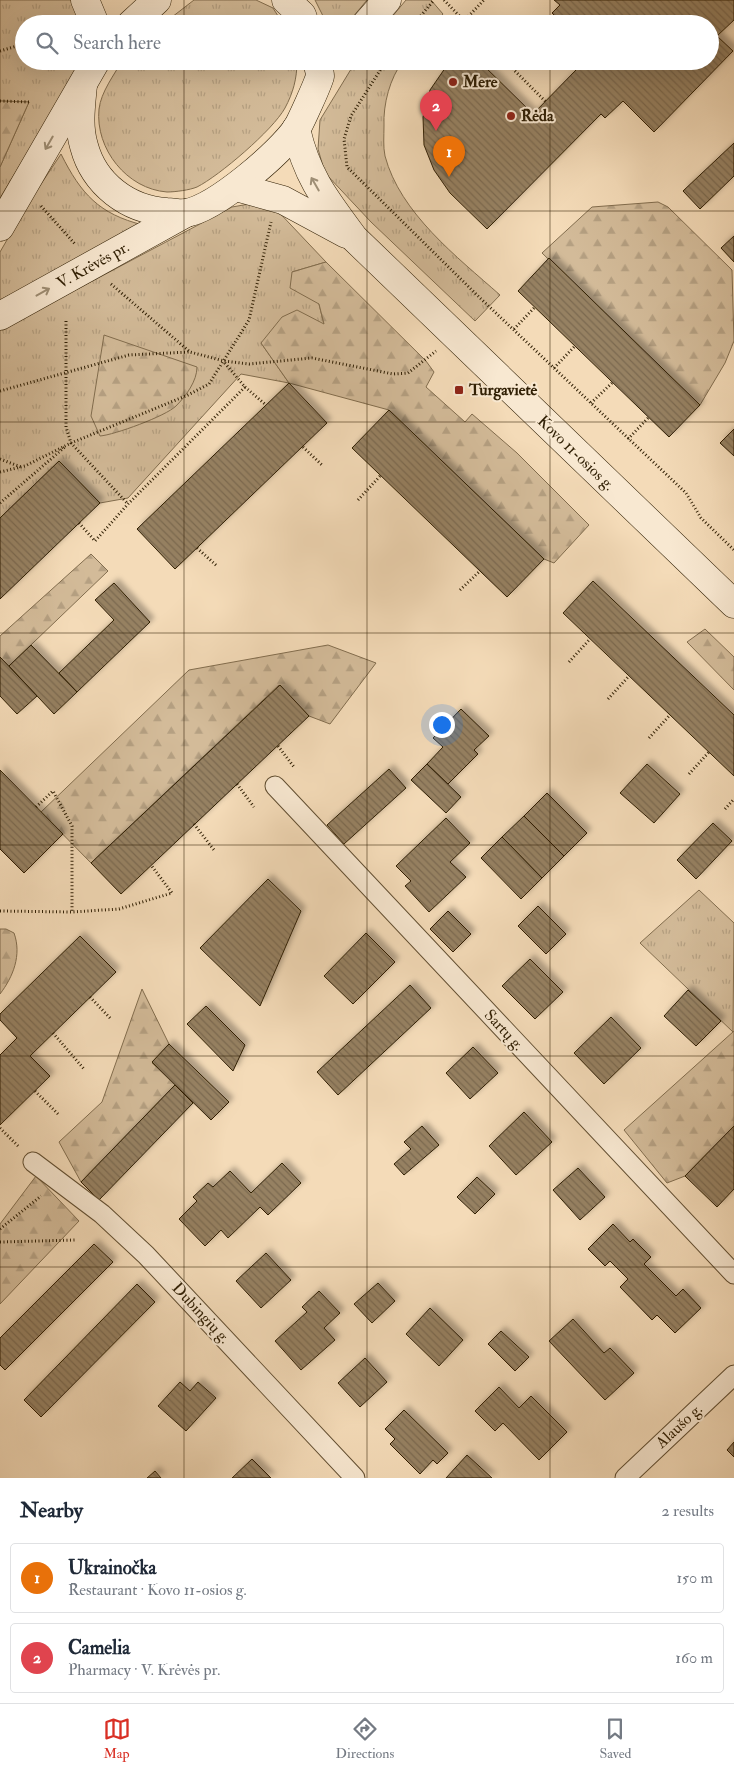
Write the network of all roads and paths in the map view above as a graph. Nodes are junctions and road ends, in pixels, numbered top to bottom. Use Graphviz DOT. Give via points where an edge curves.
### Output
graph roads {
  1 [pos="86,0"];
  2 [pos="157,0"];
  3 [pos="286,0"];
  4 [pos="387,0"];
  5 [pos="434,0"];
  6 [pos="444,0"];
  7 [pos="484,0"];
  8 [pos="92,15"];
  9 [pos="141,15"];
  10 [pos="302,15"];
  11 [pos="374,15"];
  12 [pos="422,15"];
  13 [pos="459,15"];
  14 [pos="469,15"];
  15 [pos="15,47"];
  16 [pos="0,52"];
  17 [pos="91,70"];
  18 [pos="321,70"];
  19 [pos="380,70"];
  20 [pos="514,70"];
  21 [pos="83,85"];
  22 [pos="0,101"];
  23 [pos="29,102"];
  24 [pos="546,102"];
  25 [pos="296,129"];
  26 [pos="24,186"];
  27 [pos="236,187"];
  28 [pos="186,213"];
  29 [pos="271,221"];
  30 [pos="0,227"];
  31 [pos="354,238"];
  32 [pos="94,264"];
  33 [pos="535,307"];
  34 [pos="0,316"];
  35 [pos="66,321"];
  36 [pos="514,329"];
  37 [pos="453,334"];
  38 [pos="576,346"];
  39 [pos="190,352"];
  40 [pos="224,361"];
  41 [pos="554,368"];
  42 [pos="66,374"];
  43 [pos="613,382"];
  44 [pos="245,387"];
  45 [pos="0,392"];
  46 [pos="591,404"];
  47 [pos="266,405"];
  48 [pos="649,417"];
  49 [pos="628,439"];
  50 [pos="71,443"];
  51 [pos="302,447"];
  52 [pos="0,460"];
  53 [pos="322,465"];
  54 [pos="21,467"];
  55 [pos="0,472"];
  56 [pos="381,475"];
  57 [pos="358,500"];
  58 [pos="0,503"];
  59 [pos="128,504"];
  60 [pos="79,524"];
  61 [pos="197,548"];
  62 [pos="734,550"];
  63 [pos="217,566"];
  64 [pos="480,571"];
  65 [pos="460,590"];
  66 [pos="734,604"];
  67 [pos="590,639"];
  68 [pos="569,662"];
  69 [pos="629,676"];
  70 [pos="608,699"];
  71 [pos="670,715"];
  72 [pos="649,738"];
  73 [pos="278,746"];
  74 [pos="709,752"];
  75 [pos="294,767"];
  76 [pos="689,774"];
  77 [pos="237,784"];
  78 [pos="275,786"];
  79 [pos="734,799"];
  80 [pos="36,807"];
  81 [pos="254,807"];
  82 [pos="725,809"];
  83 [pos="194,824"];
  84 [pos="214,850"];
  85 [pos="151,865"];
  86 [pos="0,910"];
  87 [pos="72,912"];
  88 [pos="90,997"];
  89 [pos="111,1019"];
  90 [pos="53,1033"];
  91 [pos="84,1069"];
  92 [pos="35,1091"];
  93 [pos="59,1115"];
  94 [pos="34,1162"];
  95 [pos="59,1181"];
  96 [pos="0,1230"];
  97 [pos="75,1240"];
  98 [pos="0,1242"];
  99 [pos="734,1274"];
  100 [pos="734,1375"];
  101 [pos="355,1478"];
  102 [pos="625,1478"];
  1 -- 8 [label="main road"];
  2 -- 9 [label="main road"];
  3 -- 10 [label="main road"];
  4 -- 11 [label="main road"];
  5 -- 12 [label="path"];
  6 -- 13 [label="path"];
  7 -- 14 [label="path"];
  15 -- 16 [label="path"];
  17 -- 21 [label="main road"];
  18 -- 25 [label="main road"];
  19 -- 36 [label="path" via="351,116 344,139 347,166"];
  20 -- 24 [label="path"];
  21 -- 26 [label="main road, one-way"];
  21 -- 28 [label="main road" via="80,122 84,146 94,169 110,190 132,205 157,212"];
  22 -- 23 [label="path"];
  25 -- 27 [label="main road, V. Krėvės pr."];
  31 -- 25 [label="main road, Kovo 11-osios g., one-way" via="310,175"];
  26 -- 30 [label="main road"];
  26 -- 32 [label="path"];
  27 -- 28 [label="main road, V. Krėvės pr." via="207,205"];
  27 -- 31 [label="main road, Kovo 11-osios g." via="283,200"];
  28 -- 32 [label="main road, V. Krėvės pr."];
  29 -- 40 [label="path" via="249,320"];
  31 -- 37 [label="main road, Kovo 11-osios g."];
  34 -- 32 [label="main road, V. Krėvės pr., one-way"];
  32 -- 39 [label="path" via="117,290"];
  33 -- 36 [label="path"];
  35 -- 42 [label="path"];
  36 -- 41 [label="path"];
  37 -- 40 [label="path" via="426,361 408,373 393,374 312,358 249,364"];
  37 -- 66 [label="main road, Kovo 11-osios g."];
  38 -- 41 [label="path"];
  39 -- 40 [label="path"];
  39 -- 42 [label="path" via="129,355"];
  40 -- 44 [label="path"];
  40 -- 50 [label="path" via="208,384 188,395"];
  41 -- 46 [label="path"];
  42 -- 45 [label="path"];
  42 -- 50 [label="path" via="66,427"];
  43 -- 46 [label="path"];
  44 -- 47 [label="path"];
  44 -- 59 [label="path"];
  46 -- 49 [label="path"];
  48 -- 49 [label="path"];
  49 -- 62 [label="path" via="686,493 702,518"];
  50 -- 54 [label="path"];
  50 -- 58 [label="path"];
  50 -- 59 [label="path"];
  51 -- 53 [label="path"];
  52 -- 54 [label="path"];
  54 -- 55 [label="path"];
  56 -- 57 [label="path"];
  59 -- 60 [label="path" via="94,541"];
  61 -- 63 [label="path"];
  64 -- 65 [label="path"];
  67 -- 68 [label="path"];
  69 -- 70 [label="path"];
  71 -- 72 [label="path"];
  73 -- 75 [label="path"];
  74 -- 76 [label="path"];
  77 -- 81 [label="path"];
  78 -- 99 [label="street, Sartų g."];
  79 -- 82 [label="path"];
  80 -- 87 [label="path" via="53,791 72,826"];
  83 -- 84 [label="path"];
  85 -- 87 [label="path" via="172,893 119,909"];
  86 -- 87 [label="path"];
  88 -- 89 [label="path"];
  90 -- 91 [label="path"];
  92 -- 93 [label="path"];
  94 -- 95 [label="street, Dubingių g."];
  95 -- 96 [label="path"];
  95 -- 101 [label="street, Dubingių g." via="102,1214 146,1255"];
  97 -- 98 [label="path"];
  100 -- 102 [label="street, Alaušo g."];
}
